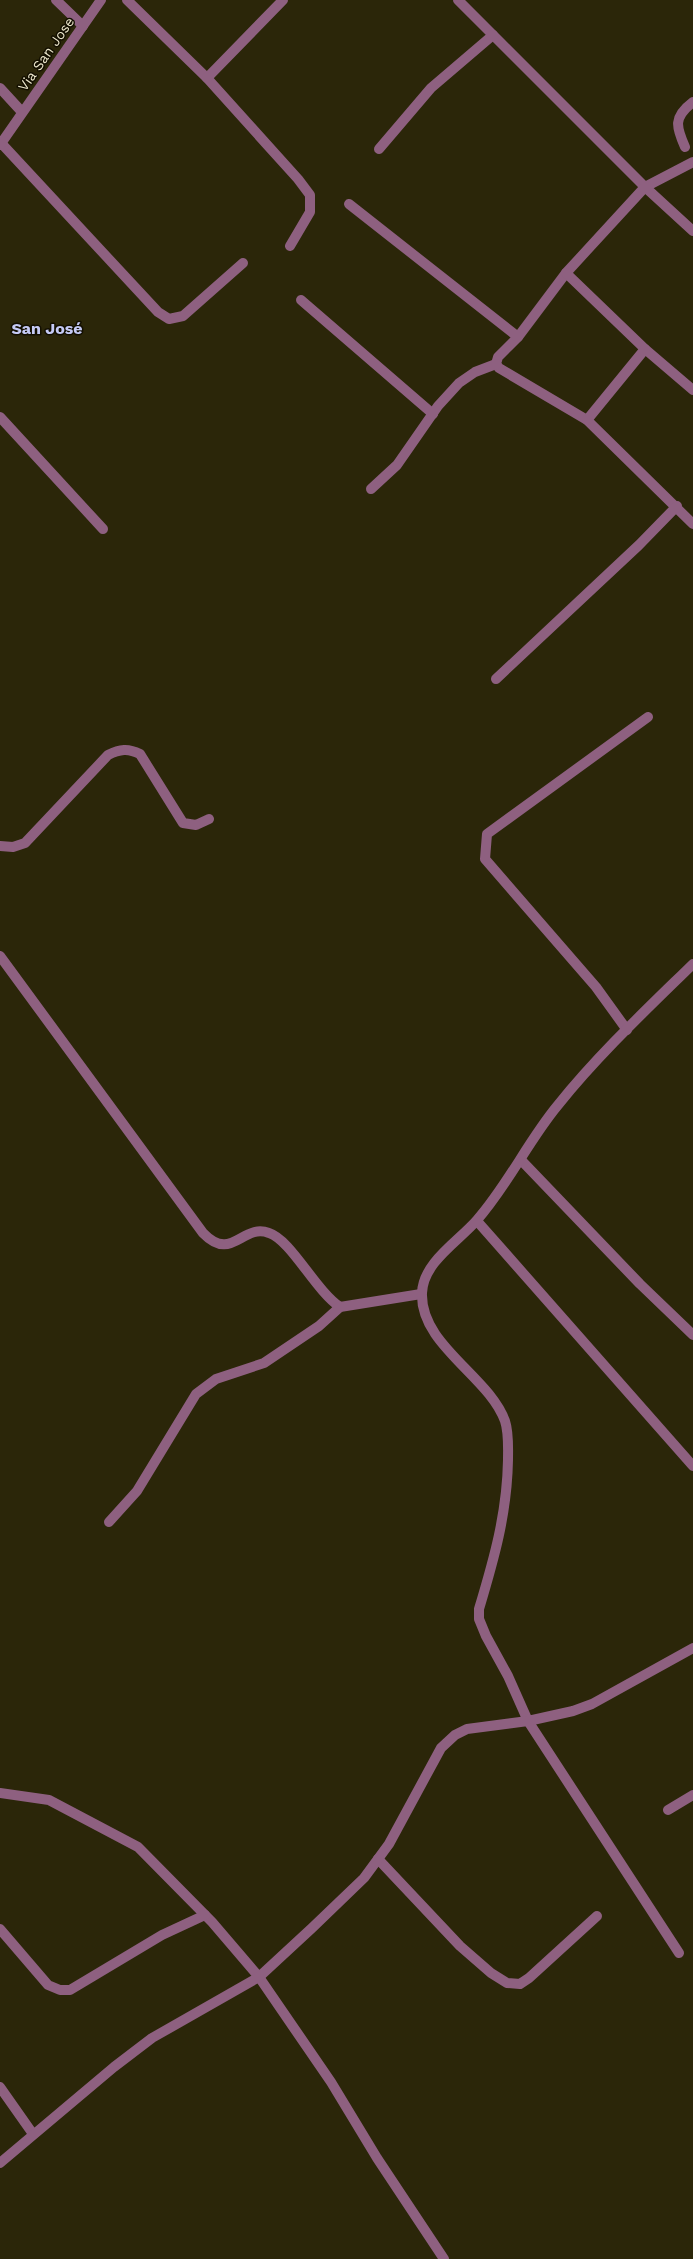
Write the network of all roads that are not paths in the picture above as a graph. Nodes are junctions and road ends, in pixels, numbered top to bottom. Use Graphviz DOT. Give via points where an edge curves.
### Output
graph roads {
  1 [pos="56,0"];
  2 [pos="101,0"];
  3 [pos="127,0"];
  4 [pos="283,0"];
  5 [pos="458,0"];
  6 [pos="83,26"];
  7 [pos="493,35"];
  8 [pos="207,78"];
  9 [pos="0,88"];
  10 [pos="693,102"];
  11 [pos="22,112"];
  12 [pos="1,144"];
  13 [pos="685,147"];
  14 [pos="380,149"];
  15 [pos="693,162"];
  16 [pos="645,187"];
  17 [pos="349,204"];
  18 [pos="693,231"];
  19 [pos="290,246"];
  20 [pos="243,263"];
  21 [pos="566,273"];
  22 [pos="301,300"];
  23 [pos="518,337"];
  24 [pos="645,349"];
  25 [pos="496,364"];
  26 [pos="693,390"];
  27 [pos="432,414"];
  28 [pos="0,417"];
  29 [pos="587,420"];
  30 [pos="371,489"];
  31 [pos="677,506"];
  32 [pos="693,524"];
  33 [pos="103,529"];
  34 [pos="496,679"];
  35 [pos="648,716"];
  36 [pos="209,819"];
  37 [pos="0,846"];
  38 [pos="0,956"];
  39 [pos="693,964"];
  40 [pos="627,1030"];
  41 [pos="521,1160"];
  42 [pos="476,1221"];
  43 [pos="421,1294"];
  44 [pos="340,1307"];
  45 [pos="693,1335"];
  46 [pos="693,1466"];
  47 [pos="109,1522"];
  48 [pos="693,1648"];
  49 [pos="528,1721"];
  50 [pos="0,1794"];
  51 [pos="693,1795"];
  52 [pos="668,1810"];
  53 [pos="378,1860"];
  54 [pos="205,1915"];
  55 [pos="597,1916"];
  56 [pos="0,1929"];
  57 [pos="679,1953"];
  58 [pos="259,1976"];
  59 [pos="0,2087"];
  60 [pos="33,2134"];
  61 [pos="0,2163"];
  62 [pos="444,2259"];
  1 -- 6 [label="street"];
  2 -- 6 [label="street, Via San Jose"];
  3 -- 8 [label="street"];
  4 -- 8 [label="street"];
  5 -- 7 [label="street"];
  6 -- 11 [label="street, Via San Jose"];
  7 -- 14 [label="street" via="431,88"];
  7 -- 16 [label="street"];
  8 -- 19 [label="street" via="310,195 310,212"];
  9 -- 11 [label="street"];
  10 -- 13 [label="street" via="679,117 677,128"];
  11 -- 12 [label="street, Via San Jose"];
  12 -- 20 [label="street" via="158,312 169,319 183,316"];
  15 -- 16 [label="street"];
  16 -- 18 [label="street"];
  16 -- 21 [label="street"];
  17 -- 23 [label="street"];
  21 -- 23 [label="street"];
  21 -- 24 [label="street"];
  22 -- 27 [label="street"];
  23 -- 25 [label="street" via="498,357"];
  24 -- 26 [label="street"];
  24 -- 29 [label="street"];
  25 -- 27 [label="street" via="475,372 459,383"];
  25 -- 29 [label="street"];
  27 -- 30 [label="street" via="397,465"];
  28 -- 33 [label="street"];
  29 -- 31 [label="street"];
  31 -- 32 [label="street"];
  31 -- 34 [label="street" via="640,545"];
  35 -- 40 [label="street" via="488,834 484,848 485,859 596,987"];
  36 -- 37 [label="street" via="196,825 183,823 140,754 131,749 118,750 108,755 25,843 12,847"];
  38 -- 44 [label="street" via="213,1243 223,1246 256,1232 267,1232 280,1237 328,1299"];
  39 -- 40 [label="street"];
  40 -- 41 [label="street" via="557,1106"];
  41 -- 42 [label="street"];
  41 -- 45 [label="street" via="640,1284"];
  42 -- 43 [label="street" via="440,1256 423,1280"];
  42 -- 46 [label="street"];
  43 -- 44 [label="street"];
  43 -- 49 [label="street" via="428,1321 439,1339 498,1407 506,1422 508,1475 504,1514 498,1548 479,1609 486,1636 508,1676"];
  44 -- 47 [label="street" via="319,1326 264,1363 216,1378 196,1394 137,1491"];
  48 -- 49 [label="street" via="592,1704"];
  49 -- 53 [label="street" via="467,1729 455,1735 441,1748"];
  49 -- 57 [label="street"];
  50 -- 54 [label="street" via="49,1800 138,1847"];
  51 -- 52 [label="street"];
  53 -- 55 [label="street" via="460,1946 491,1973 507,1983 520,1984 529,1978"];
  53 -- 58 [label="street" via="364,1878"];
  54 -- 56 [label="street" via="162,1936 70,1990 60,1990 48,1985"];
  54 -- 58 [label="street"];
  58 -- 60 [label="street" via="152,2038"];
  58 -- 62 [label="street" via="331,2082 376,2158"];
  59 -- 60 [label="street"];
  60 -- 61 [label="street"];
}
